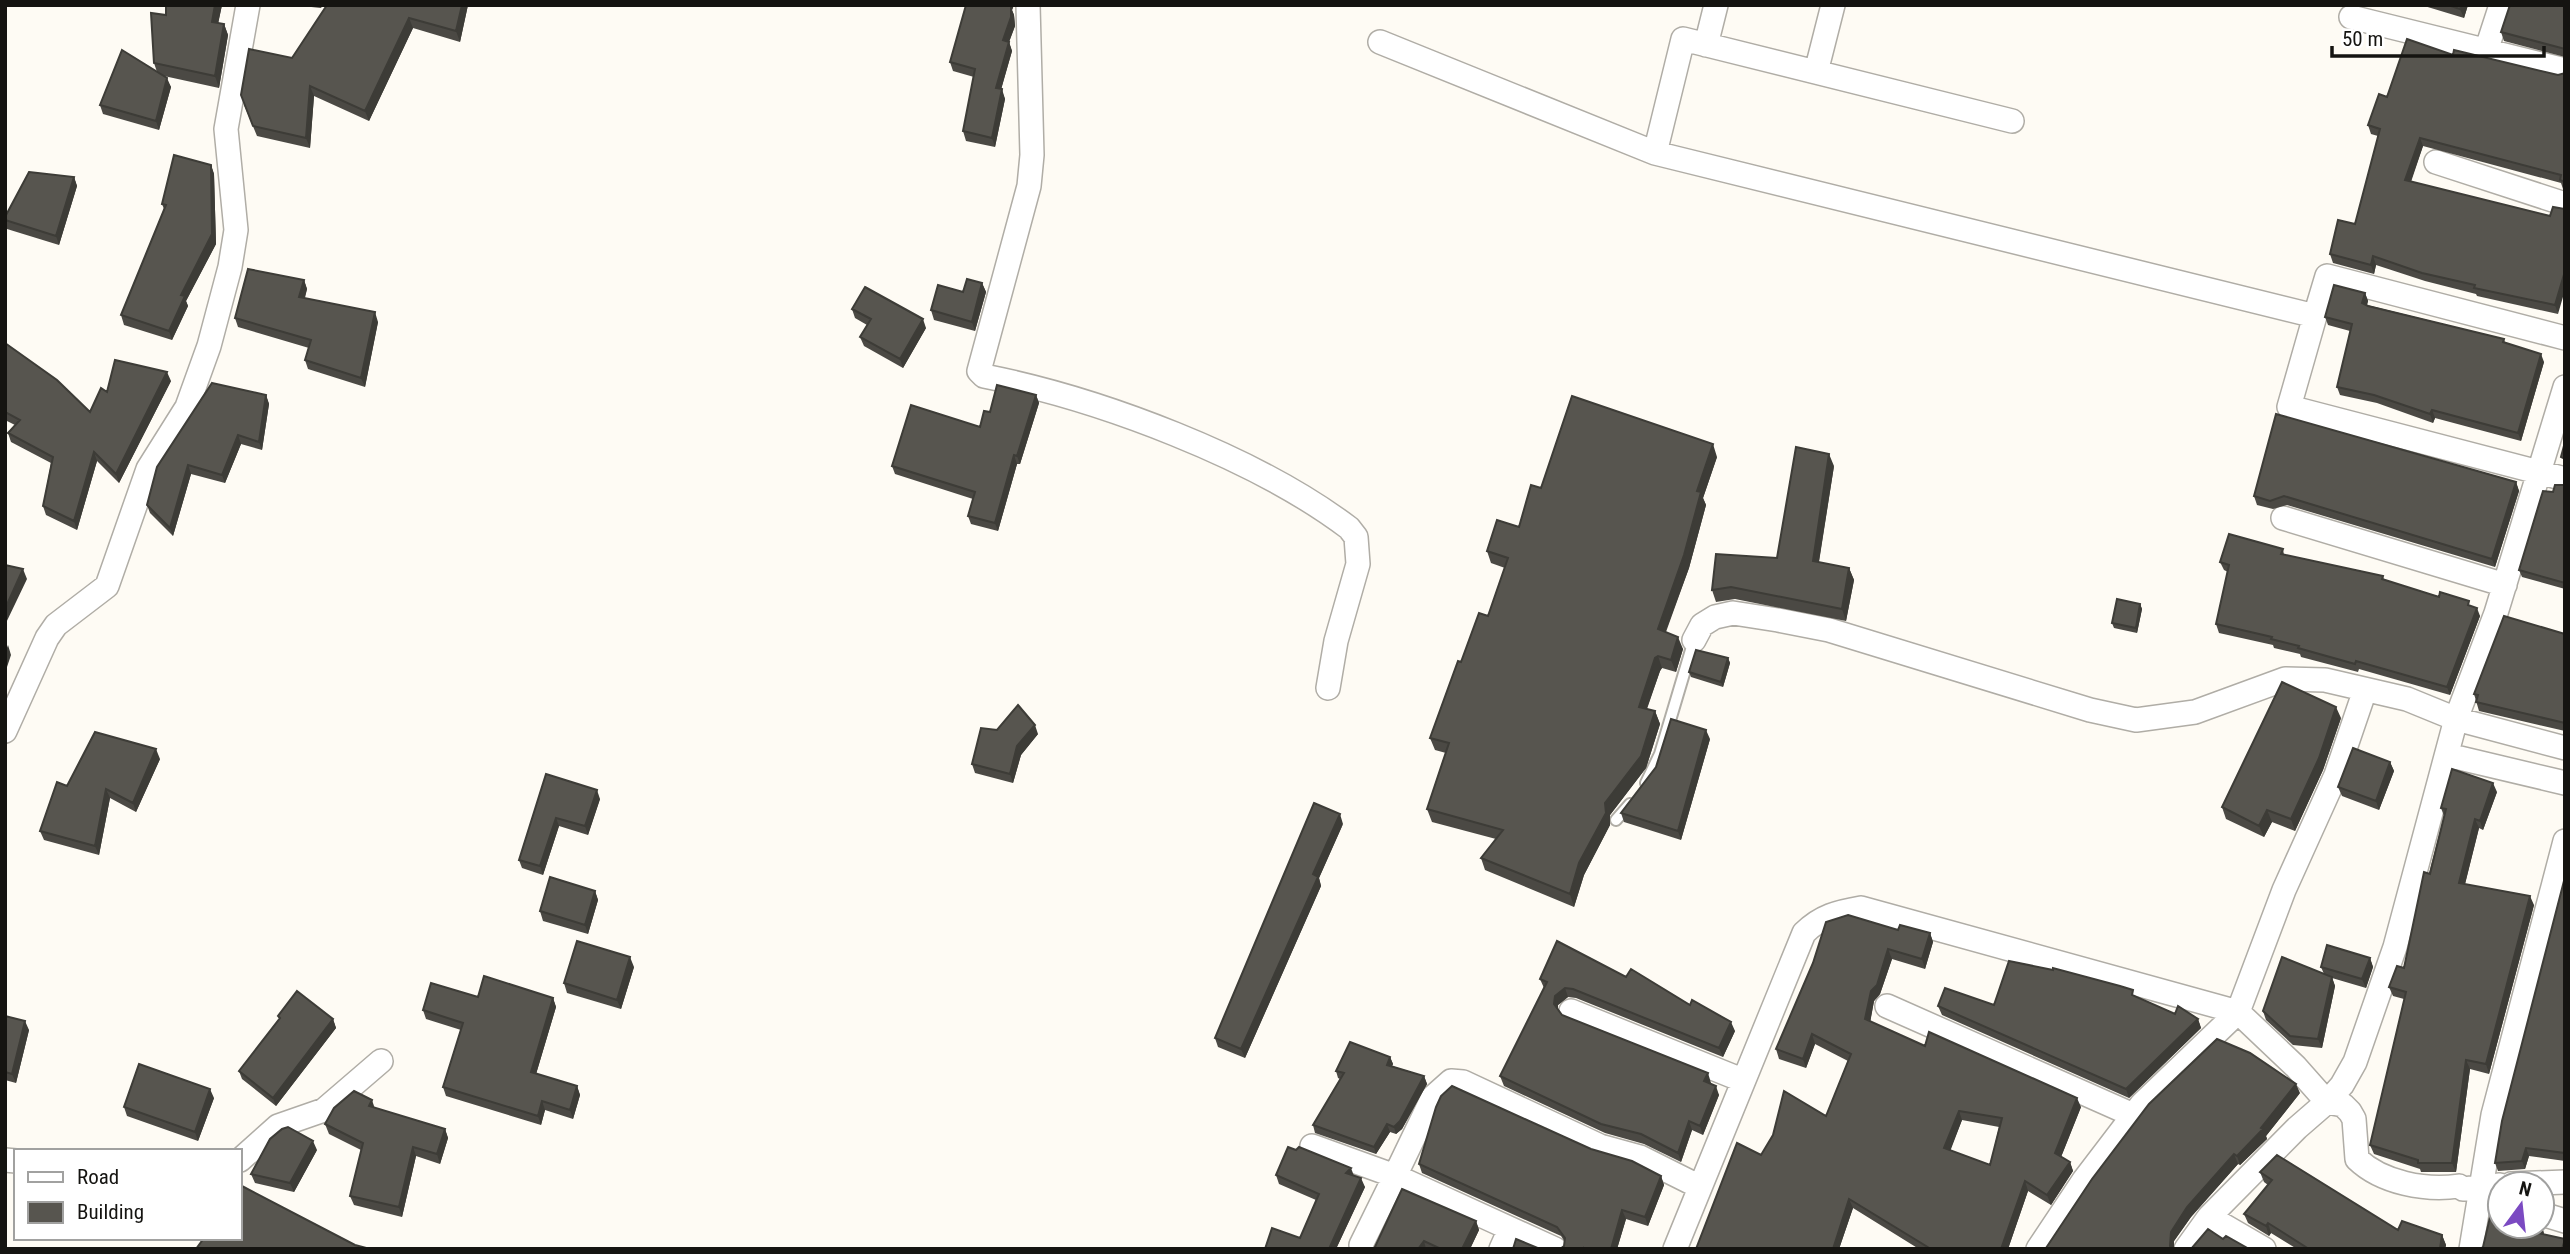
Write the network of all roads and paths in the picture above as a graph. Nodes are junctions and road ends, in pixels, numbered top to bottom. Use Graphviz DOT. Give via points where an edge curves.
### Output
graph roads {
  1 [pos="248,5"];
  2 [pos="1028,5"];
  3 [pos="1716,5"];
  4 [pos="1833,5"];
  5 [pos="2501,5"];
  6 [pos="2351,17"];
  7 [pos="1380,42"];
  8 [pos="1706,45"];
  9 [pos="2487,48"];
  10 [pos="2565,70"];
  11 [pos="1816,72"];
  12 [pos="2012,121"];
  13 [pos="1655,153"];
  14 [pos="2436,162"];
  15 [pos="2565,204"];
  16 [pos="2315,316"];
  17 [pos="2565,338"];
  18 [pos="2565,387"];
  19 [pos="2541,474"];
  20 [pos="2565,479"];
  21 [pos="2283,518"];
  22 [pos="2505,584"];
  23 [pos="1693,640"];
  24 [pos="1328,688"];
  25 [pos="2365,690"];
  26 [pos="2456,719"];
  27 [pos="5,731"];
  28 [pos="2565,748"];
  29 [pos="2447,755"];
  30 [pos="2565,783"];
  31 [pos="1642,789"];
  32 [pos="1634,799"];
  33 [pos="1616,820"];
  34 [pos="2565,841"];
  35 [pos="1887,1006"];
  36 [pos="1571,1011"];
  37 [pos="2238,1012"];
  38 [pos="381,1061"];
  39 [pos="1742,1080"];
  40 [pos="2327,1102"];
  41 [pos="2133,1115"];
  42 [pos="1312,1146"];
  43 [pos="242,1158"];
  44 [pos="2492,1170"];
  45 [pos="1395,1176"];
  46 [pos="1700,1187"];
  47 [pos="2486,1192"];
  48 [pos="2486,1207"];
  49 [pos="2209,1217"];
  50 [pos="1506,1239"];
  51 [pos="1361,1245"];
  52 [pos="1555,1249"];
  53 [pos="1675,1249"];
  54 [pos="2038,1249"];
  55 [pos="2186,1249"];
  56 [pos="2264,1249"];
  57 [pos="2471,1249"];
  1 -- 27 [label="street" via="226,129 236,230 209,346 187,407 148,469 107,586 56,625"];
  2 -- 24 [label="street" via="1029,186 979,371 1155,427 1273,480 1349,528 1358,548 1358,564"];
  3 -- 8 [label="street"];
  4 -- 11 [label="street"];
  5 -- 9 [label="street"];
  6 -- 9 [label="street"];
  7 -- 13 [label="street"];
  8 -- 11 [label="street"];
  8 -- 13 [label="street" via="1683,39"];
  9 -- 10 [label="street"];
  11 -- 12 [label="street"];
  13 -- 16 [label="street"];
  14 -- 15 [label="street"];
  16 -- 17 [label="street" via="2327,276"];
  16 -- 19 [label="street" via="2289,407"];
  18 -- 19 [label="street"];
  19 -- 20 [label="street"];
  19 -- 22 [label="street"];
  21 -- 22 [label="street"];
  22 -- 26 [label="street"];
  23 -- 25 [label="street" via="1702,625 1715,617 1733,613 1778,620 1829,630 2136,720 2195,712 2285,679 2325,680"];
  23 -- 31 [label="lane" via="1660,754"];
  25 -- 26 [label="street" via="2407,699"];
  25 -- 37 [label="street" via="2336,775 2284,890"];
  26 -- 28 [label="street"];
  26 -- 29 [label="street"];
  29 -- 30 [label="street"];
  29 -- 40 [label="street" via="2365,1039 2342,1085"];
  32 -- 33 [label="lane"];
  34 -- 44 [label="street" via="2493,1115"];
  35 -- 41 [label="street"];
  36 -- 39 [label="street"];
  37 -- 39 [label="street" via="1861,908 1832,913 1804,933"];
  37 -- 40 [label="street"];
  37 -- 41 [label="street"];
  38 -- 43 [label="street" via="324,1110 278,1126"];
  39 -- 46 [label="street"];
  40 -- 47 [label="street" via="2343,1105 2350,1112 2357,1159 2366,1168 2418,1186 2459,1186"];
  40 -- 49 [label="street"];
  41 -- 54 [label="street"];
  42 -- 45 [label="street"];
  45 -- 46 [label="street" via="1433,1097 1451,1081 1507,1101 1600,1146 1640,1157"];
  45 -- 50 [label="street"];
  45 -- 51 [label="street"];
  46 -- 53 [label="street"];
  48 -- 57 [label="street"];
  49 -- 55 [label="street"];
  49 -- 56 [label="street"];
  50 -- 52 [label="street"];
}
